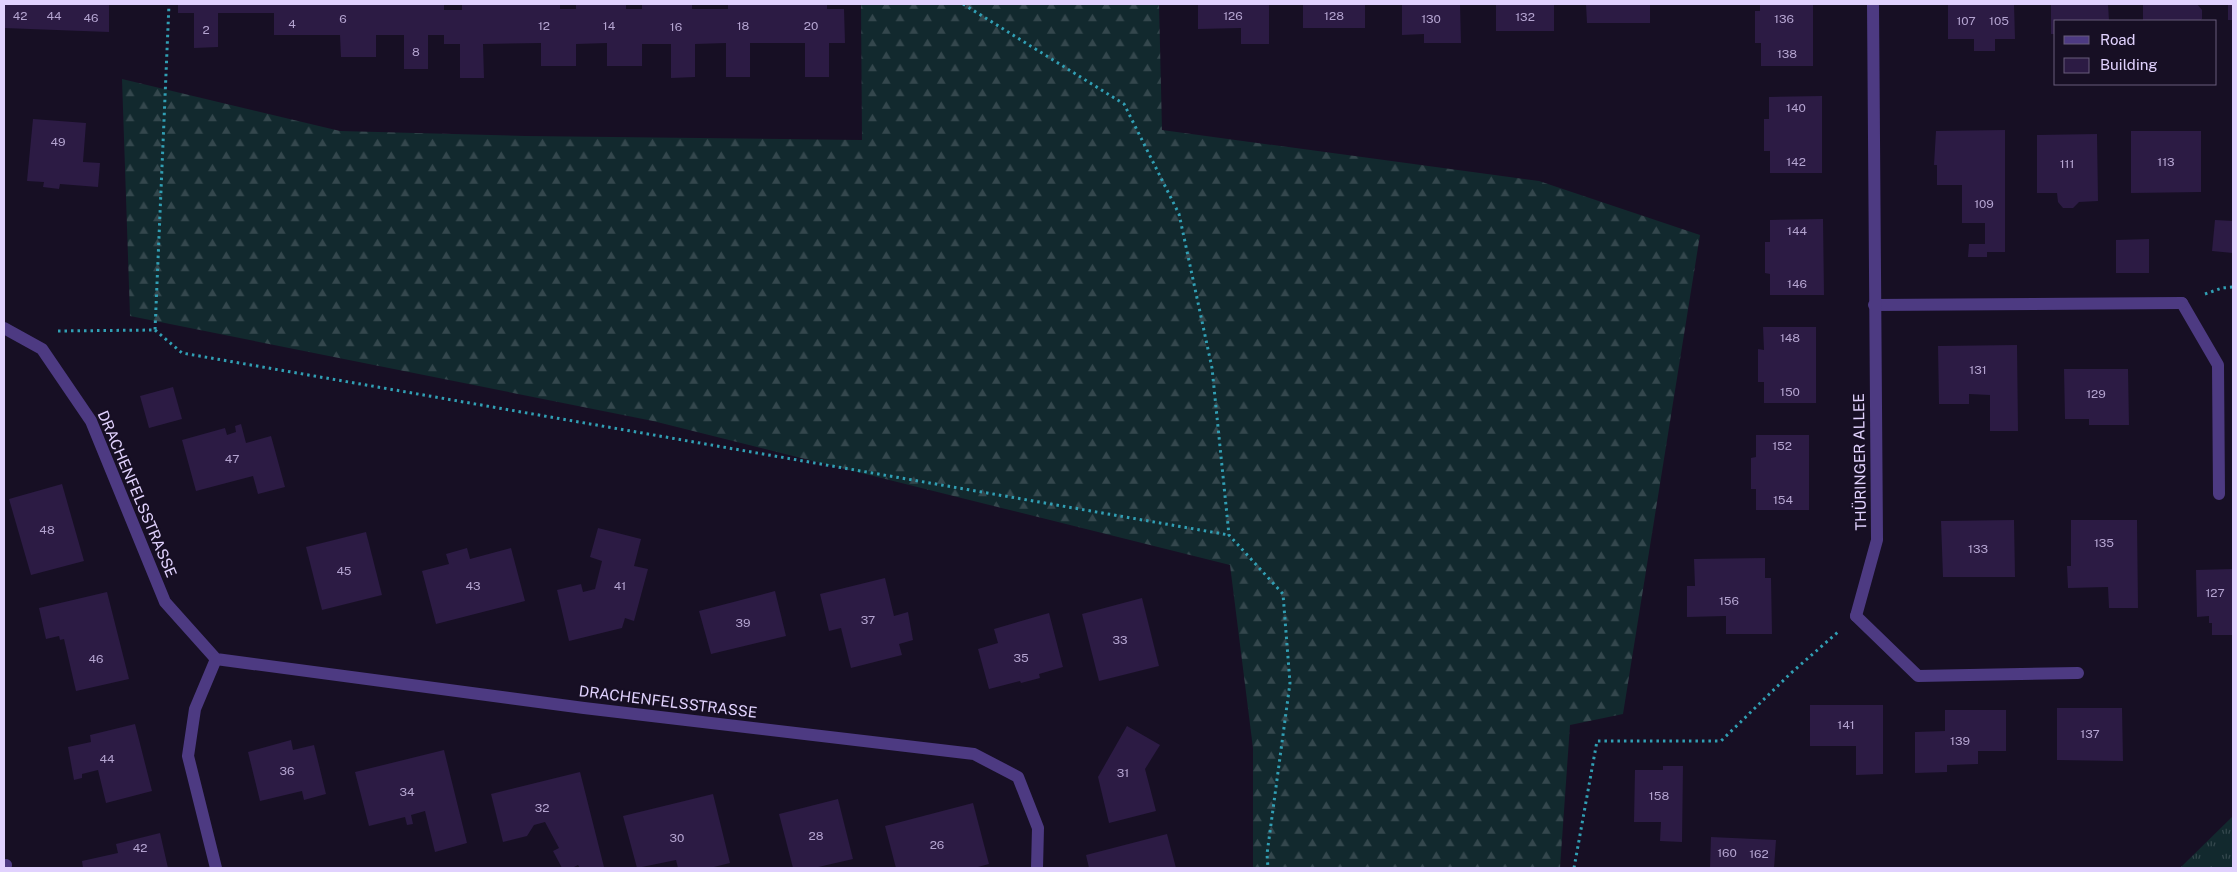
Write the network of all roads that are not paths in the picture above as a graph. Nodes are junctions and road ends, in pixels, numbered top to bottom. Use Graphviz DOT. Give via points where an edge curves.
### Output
graph roads {
  1 [pos="1873,4"];
  2 [pos="1874,305"];
  3 [pos="4,328"];
  4 [pos="2219,494"];
  5 [pos="216,659"];
  6 [pos="2078,674"];
  7 [pos="216,868"];
  8 [pos="1037,868"];
  1 -- 2 [label="street, THÜRINGER ALLEE"];
  2 -- 4 [label="street" via="2182,303 2218,365"];
  2 -- 6 [label="street, THÜRINGER ALLEE" via="1877,540 1856,616 1918,676"];
  3 -- 5 [label="street, DRACHENFELSSTRASSE" via="42,349 91,421 165,602"];
  5 -- 7 [label="street" via="195,708 188,756"];
  5 -- 8 [label="street, DRACHENFELSSTRASSE" via="594,710 974,754 1018,778 1038,828"];
}
